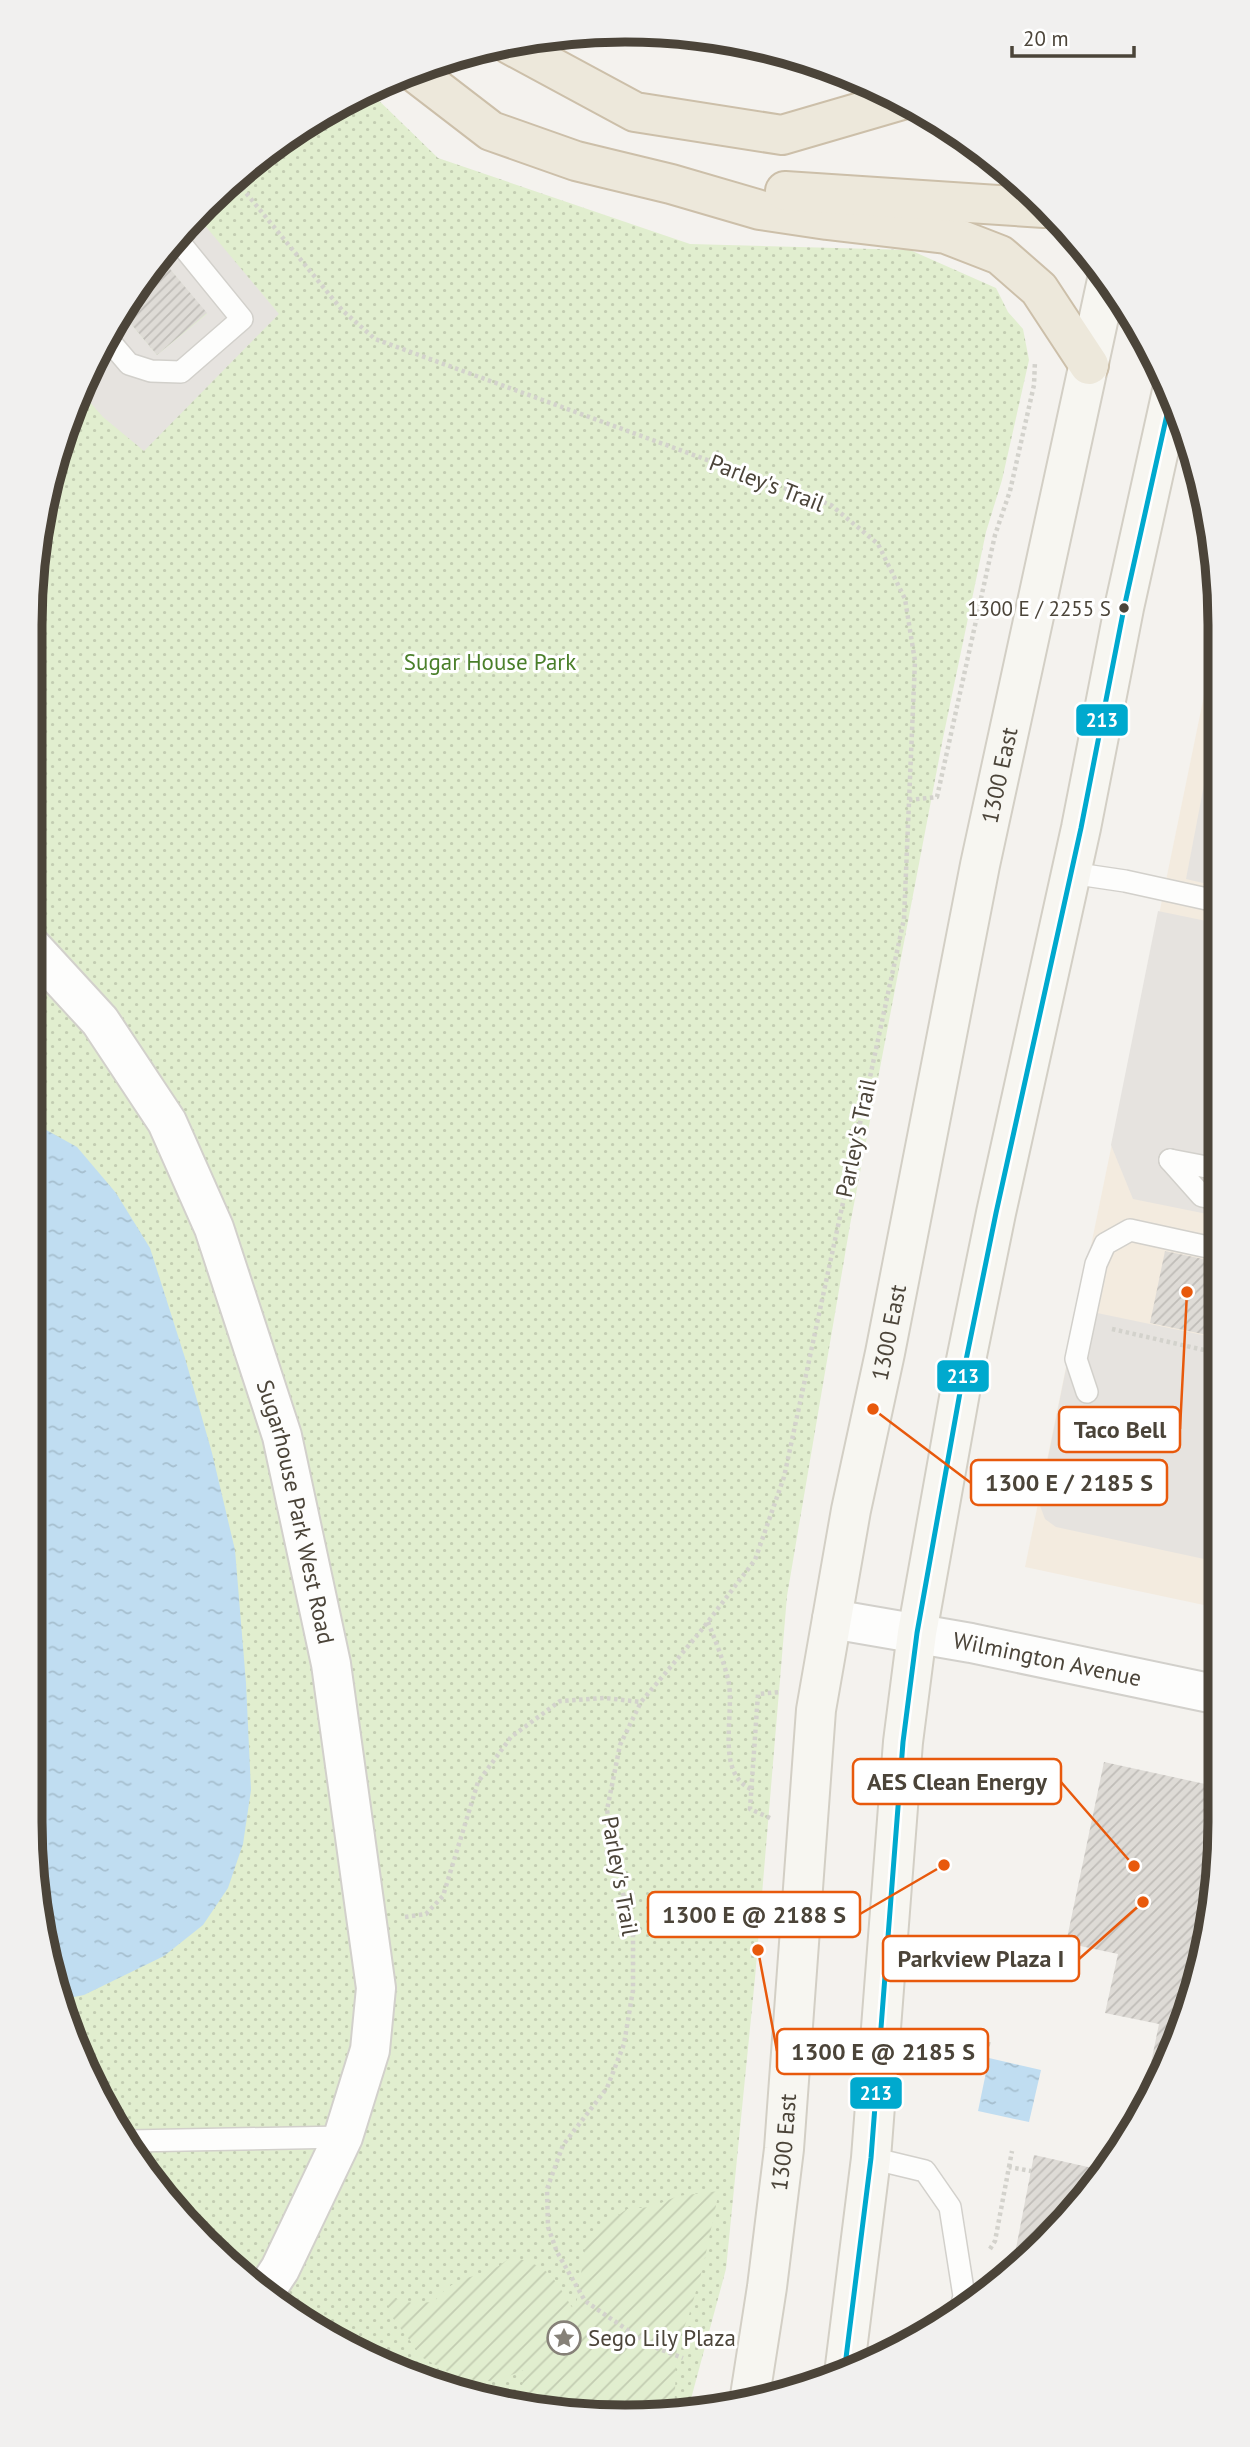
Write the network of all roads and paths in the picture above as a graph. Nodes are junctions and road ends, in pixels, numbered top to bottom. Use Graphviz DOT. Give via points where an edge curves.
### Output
graph roads {
  1 [pos="522,51"];
  2 [pos="423,79"];
  3 [pos="887,104"];
  4 [pos="671,184"];
  5 [pos="241,187"];
  6 [pos="1031,207"];
  7 [pos="183,246"];
  8 [pos="1104,293"];
  9 [pos="113,345"];
  10 [pos="1034,353"];
  11 [pos="1089,365"];
  12 [pos="1167,412"];
  13 [pos="909,800"];
  14 [pos="1071,873"];
  15 [pos="1208,899"];
  16 [pos="42,958"];
  17 [pos="1208,1167"];
  18 [pos="1208,1197"];
  19 [pos="1208,1247"];
  20 [pos="1102,1327"];
  21 [pos="1208,1351"];
  22 [pos="1087,1392"];
  23 [pos="832,1619"];
  24 [pos="708,1621"];
  25 [pos="917,1633"];
  26 [pos="775,1692"];
  27 [pos="1208,1693"];
  28 [pos="641,1702"];
  29 [pos="751,1789"];
  30 [pos="750,1809"];
  31 [pos="426,1914"];
  32 [pos="939,2033"];
  33 [pos="993,2045"];
  34 [pos="343,2137"];
  35 [pos="136,2140"];
  36 [pos="1012,2151"];
  37 [pos="871,2158"];
  38 [pos="1009,2167"];
  39 [pos="1031,2171"];
  40 [pos="989,2250"];
  41 [pos="270,2285"];
  42 [pos="964,2296"];
  43 [pos="683,2358"];
  44 [pos="849,2360"];
  45 [pos="751,2391"];
  1 -- 3 [label="highway" via="635,112 782,135"];
  2 -- 4 [label="highway" via="491,131 576,161"];
  4 -- 6 [label="highway"];
  4 -- 11 [label="highway" via="760,209 946,234 1000,255 1039,289"];
  5 -- 13 [label="path, Parley's Trail" via="342,310 375,339 831,505 878,544 905,599 915,661"];
  7 -- 9 [label="lane" via="242,319 181,372 151,371 130,364"];
  8 -- 11 [label="main road, 1300 East"];
  10 -- 13 [label="path" via="1034,385 995,535 937,797"];
  11 -- 23 [label="main road, 1300 East" via="980,865"];
  12 -- 14 [label="main road"];
  13 -- 24 [label="path, Parley's Trail" via="904,919 784,1477 755,1560"];
  14 -- 15 [label="lane"];
  14 -- 25 [label="main road" via="964,1370"];
  16 -- 34 [label="street, Sugarhouse Park West Road" via="100,1021 167,1122 214,1228 282,1436 331,1664 376,1988 370,2050"];
  17 -- 18 [label="lane" via="1170,1160"];
  19 -- 22 [label="lane" via="1130,1230 1105,1244 1096,1264 1076,1359"];
  20 -- 21 [label="path"];
  23 -- 25 [label="street, Wilmington Avenue"];
  23 -- 45 [label="main road, 1300 East" via="816,1710 784,2149"];
  24 -- 28 [label="path, Parley's Trail"];
  24 -- 29 [label="path" via="728,1681 731,1768 740,1783"];
  25 -- 27 [label="street, Wilmington Avenue"];
  25 -- 37 [label="main road" via="903,1742"];
  26 -- 29 [label="path" via="758,1694"];
  28 -- 31 [label="path" via="605,1698 561,1701 511,1737 478,1782 443,1896"];
  28 -- 43 [label="path, Parley's Trail" via="620,1745 607,1810 633,1933 633,1990 624,2044 607,2088 563,2145 547,2189 548,2227 585,2301 651,2346"];
  29 -- 30 [label="path"];
  32 -- 33 [label="path"];
  34 -- 35 [label="lane"];
  34 -- 41 [label="street, Sugarhouse Park West Road"];
  36 -- 38 [label="path"];
  37 -- 42 [label="lane" via="925,2171 950,2207"];
  37 -- 44 [label="main road"];
  38 -- 39 [label="path"];
  38 -- 40 [label="path" via="995,2241"];
}
